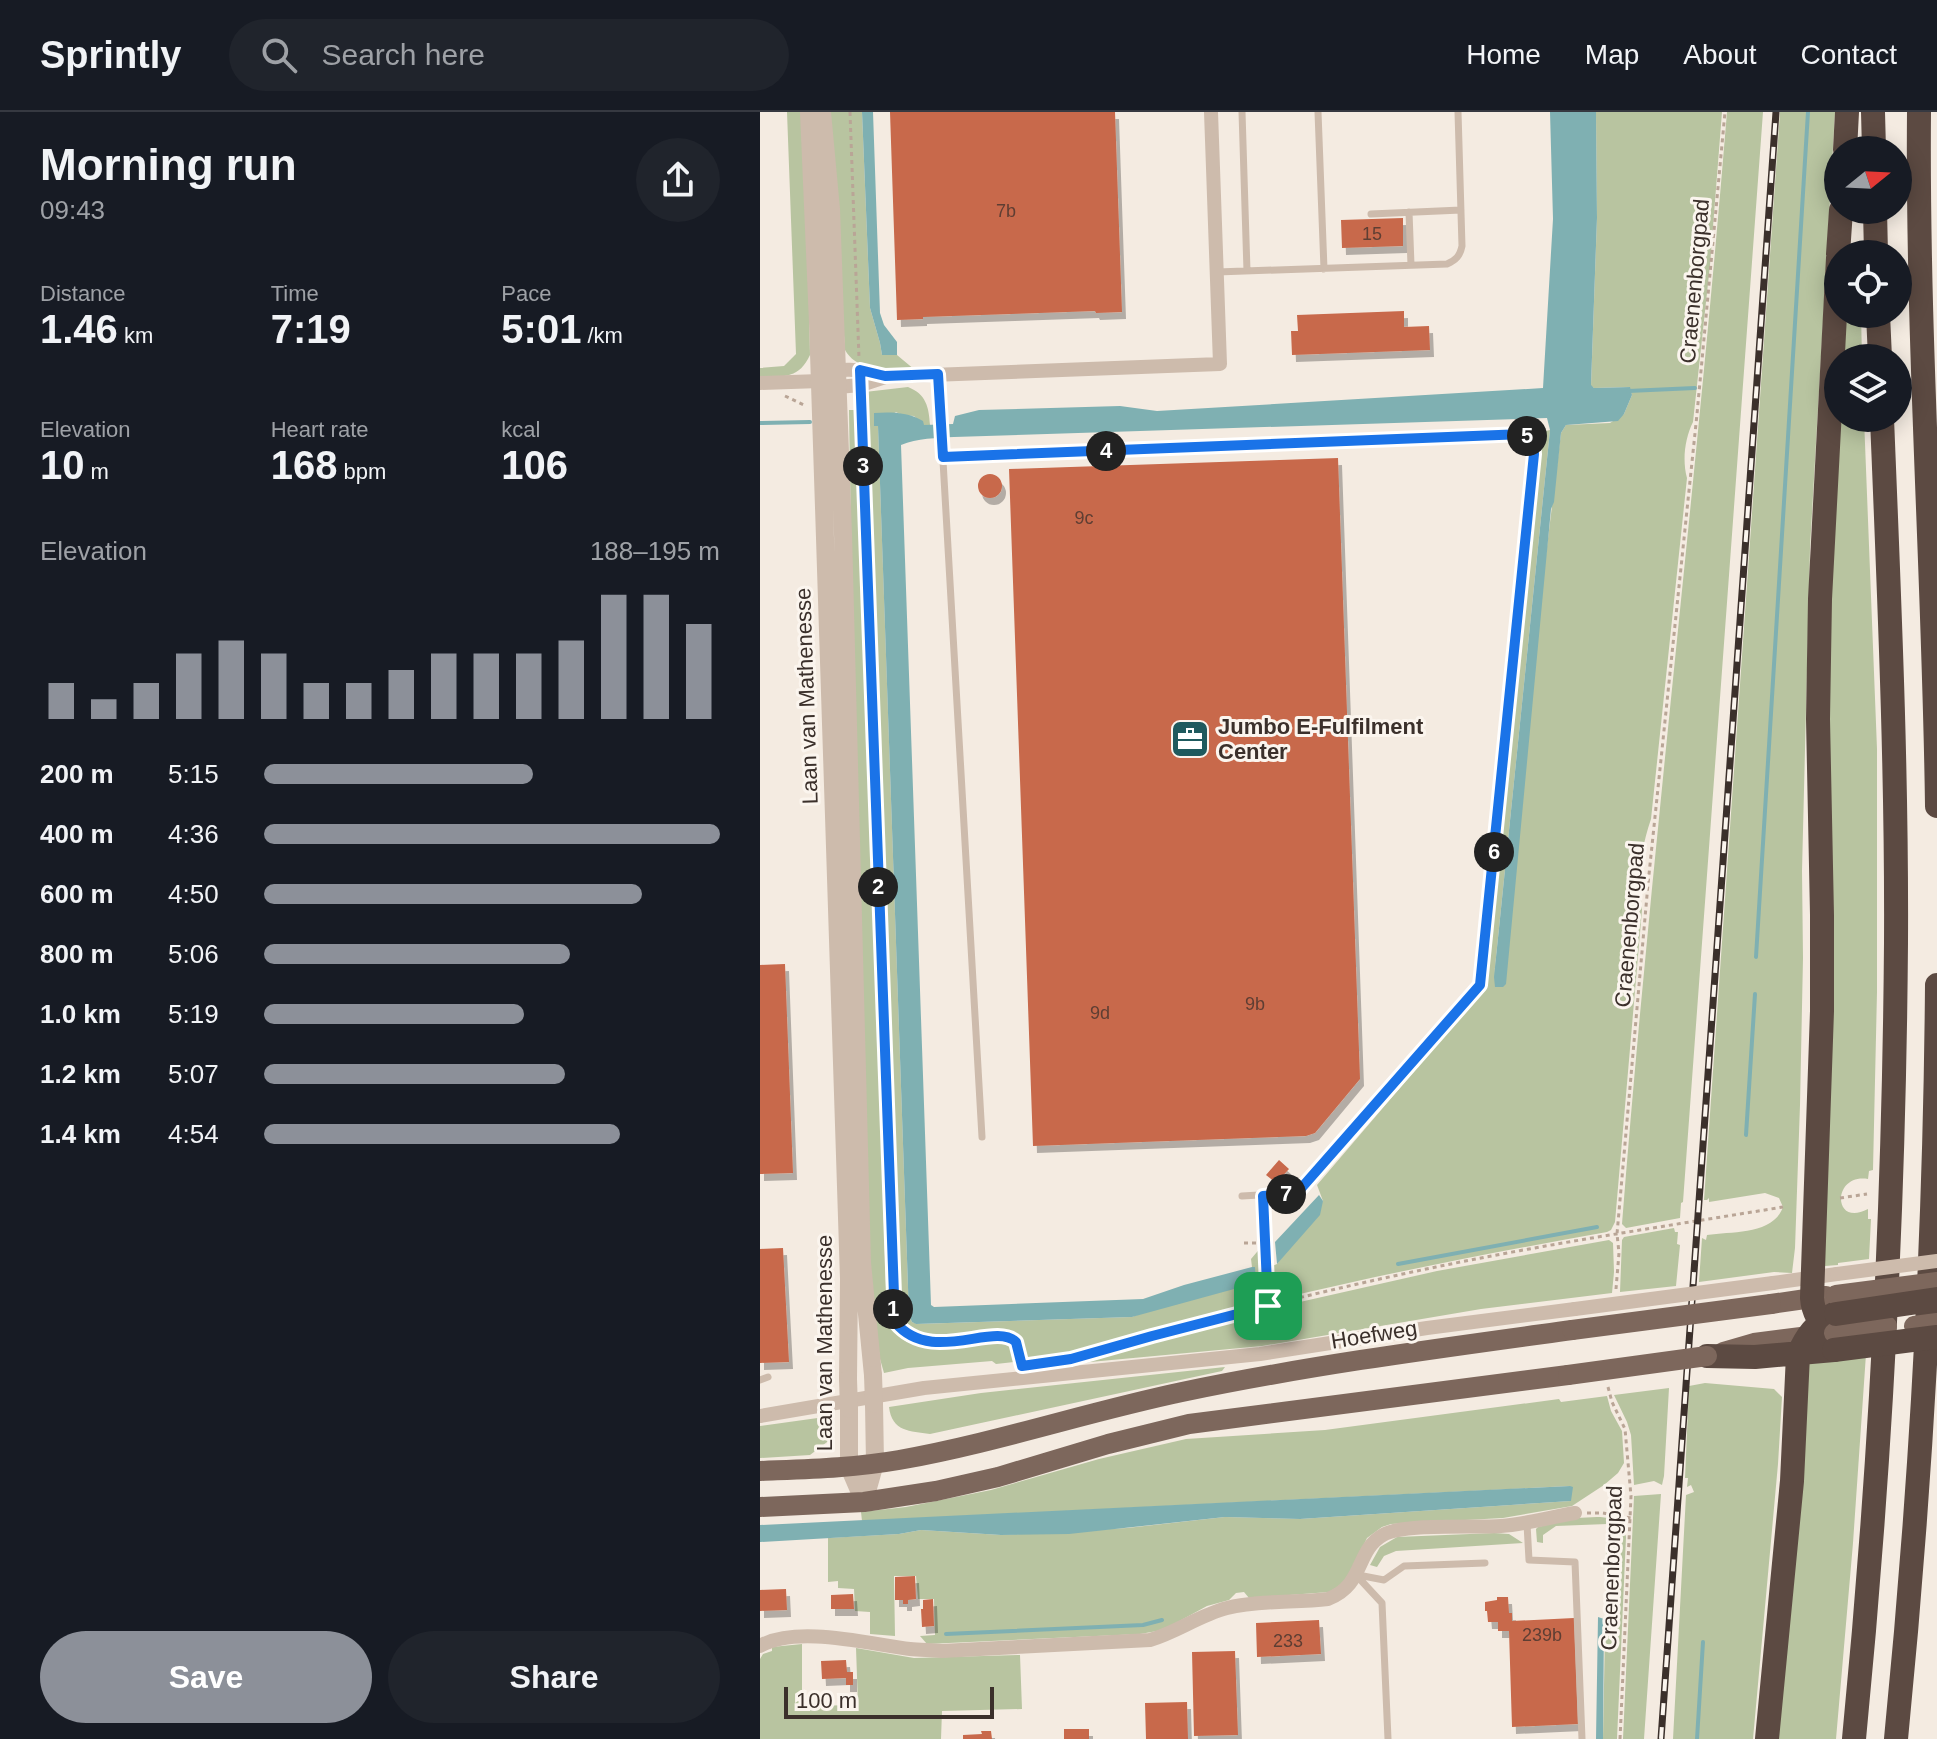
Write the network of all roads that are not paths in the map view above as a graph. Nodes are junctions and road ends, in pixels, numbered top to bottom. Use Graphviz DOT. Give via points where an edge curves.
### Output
graph roads {
  1 [pos="809,112"];
  2 [pos="822,112"];
  3 [pos="1211,112"];
  4 [pos="1242,112"];
  5 [pos="1318,112"];
  6 [pos="1458,112"];
  7 [pos="1847,112"];
  8 [pos="1873,112"];
  9 [pos="1919,112"];
  10 [pos="1846,136"];
  11 [pos="1874,136"];
  12 [pos="1461,210"];
  13 [pos="1409,212"];
  14 [pos="1371,214"];
  15 [pos="1411,265"];
  16 [pos="1324,269"];
  17 [pos="1247,271"];
  18 [pos="1217,272"];
  19 [pos="1834,328"];
  20 [pos="938,374"];
  21 [pos="831,380"];
  22 [pos="760,383"];
  23 [pos="1883,432"];
  24 [pos="943,457"];
  25 [pos="1937,806"];
  26 [pos="1937,985"];
  27 [pos="1937,1047"];
  28 [pos="982,1137"];
  29 [pos="1242,1196"];
  30 [pos="1937,1261"];
  31 [pos="1937,1282"];
  32 [pos="1772,1293"];
  33 [pos="1937,1299"];
  34 [pos="1824,1317"];
  35 [pos="1937,1323"];
  36 [pos="1937,1337"];
  37 [pos="1707,1356"];
  38 [pos="1767,1356"];
  39 [pos="1797,1391"];
  40 [pos="760,1416"];
  41 [pos="875,1463"];
  42 [pos="849,1467"];
  43 [pos="760,1471"];
  44 [pos="864,1502"];
  45 [pos="760,1507"];
  46 [pos="1575,1513"];
  47 [pos="1527,1521"];
  48 [pos="1485,1563"];
  49 [pos="1356,1575"];
  50 [pos="760,1646"];
  51 [pos="1388,1739"];
  52 [pos="1582,1739"];
  53 [pos="1767,1739"];
  54 [pos="1854,1739"];
  55 [pos="1896,1739"];
  1 -- 21 [label="street, Laan van Mathenesse"];
  2 -- 21 [label="street, Laan van Mathenesse" via="831,209"];
  3 -- 18 [label="street"];
  4 -- 17 [label="lane"];
  5 -- 16 [label="lane"];
  6 -- 12 [label="lane"];
  7 -- 10 [label="highway"];
  8 -- 11 [label="highway"];
  9 -- 25 [label="highway"];
  12 -- 13 [label="lane"];
  12 -- 15 [label="lane" via="1457,258 1447,264"];
  13 -- 14 [label="lane"];
  13 -- 15 [label="lane"];
  15 -- 16 [label="lane"];
  16 -- 17 [label="lane"];
  17 -- 18 [label="lane"];
  18 -- 20 [label="street" via="1220,364"];
  19 -- 34 [label="highway" via="1819,644"];
  20 -- 21 [label="street"];
  20 -- 24 [label="lane"];
  21 -- 22 [label="street"];
  21 -- 41 [label="street, Laan van Mathenesse, bridge" via="843,534 862,1263"];
  21 -- 42 [label="street, Laan van Mathenesse, bridge"];
  23 -- 54 [label="highway" via="1895,760 1894,1063 1881,1393"];
  24 -- 28 [label="lane"];
  24 -- 29 [label="lane" via="1524,434 1533,441 1480,985 1297,1193"];
  26 -- 27 [label="highway"];
  27 -- 55 [label="highway" via="1925,1374"];
  30 -- 34 [label="street, Hoefweg, bridge" via="1907,1265"];
  31 -- 34 [label="main road, Hoefweg, bridge" via="1906,1286"];
  32 -- 34 [label="main road, Hoefweg"];
  32 -- 40 [label="street, Hoefweg, bridge" via="1575,1309 1276,1352 924,1388"];
  32 -- 41 [label="main road, Hoefweg, bridge" via="1183,1392"];
  33 -- 34 [label="highway, bridge"];
  34 -- 35 [label="main road, Hoefweg, bridge" via="1887,1326"];
  34 -- 36 [label="highway, bridge"];
  34 -- 38 [label="highway"];
  34 -- 39 [label="highway"];
  37 -- 38 [label="highway"];
  37 -- 44 [label="main road, bridge" via="1180,1425 998,1477"];
  38 -- 39 [label="highway"];
  39 -- 53 [label="highway"];
  41 -- 42 [label="main road, Hoefweg"];
  41 -- 44 [label="street, Laan van Mathenesse"];
  42 -- 43 [label="main road, Hoefweg"];
  42 -- 44 [label="street, Laan van Mathenesse"];
  44 -- 45 [label="main road"];
  46 -- 47 [label="street"];
  47 -- 49 [label="street" via="1392,1531 1375,1541"];
  47 -- 52 [label="lane" via="1529,1560 1575,1562"];
  48 -- 49 [label="lane" via="1404,1566 1384,1580"];
  49 -- 50 [label="street" via="1341,1594 1328,1599 1228,1608 1150,1640 942,1651 807,1637"];
  49 -- 51 [label="lane" via="1382,1603"];
}
